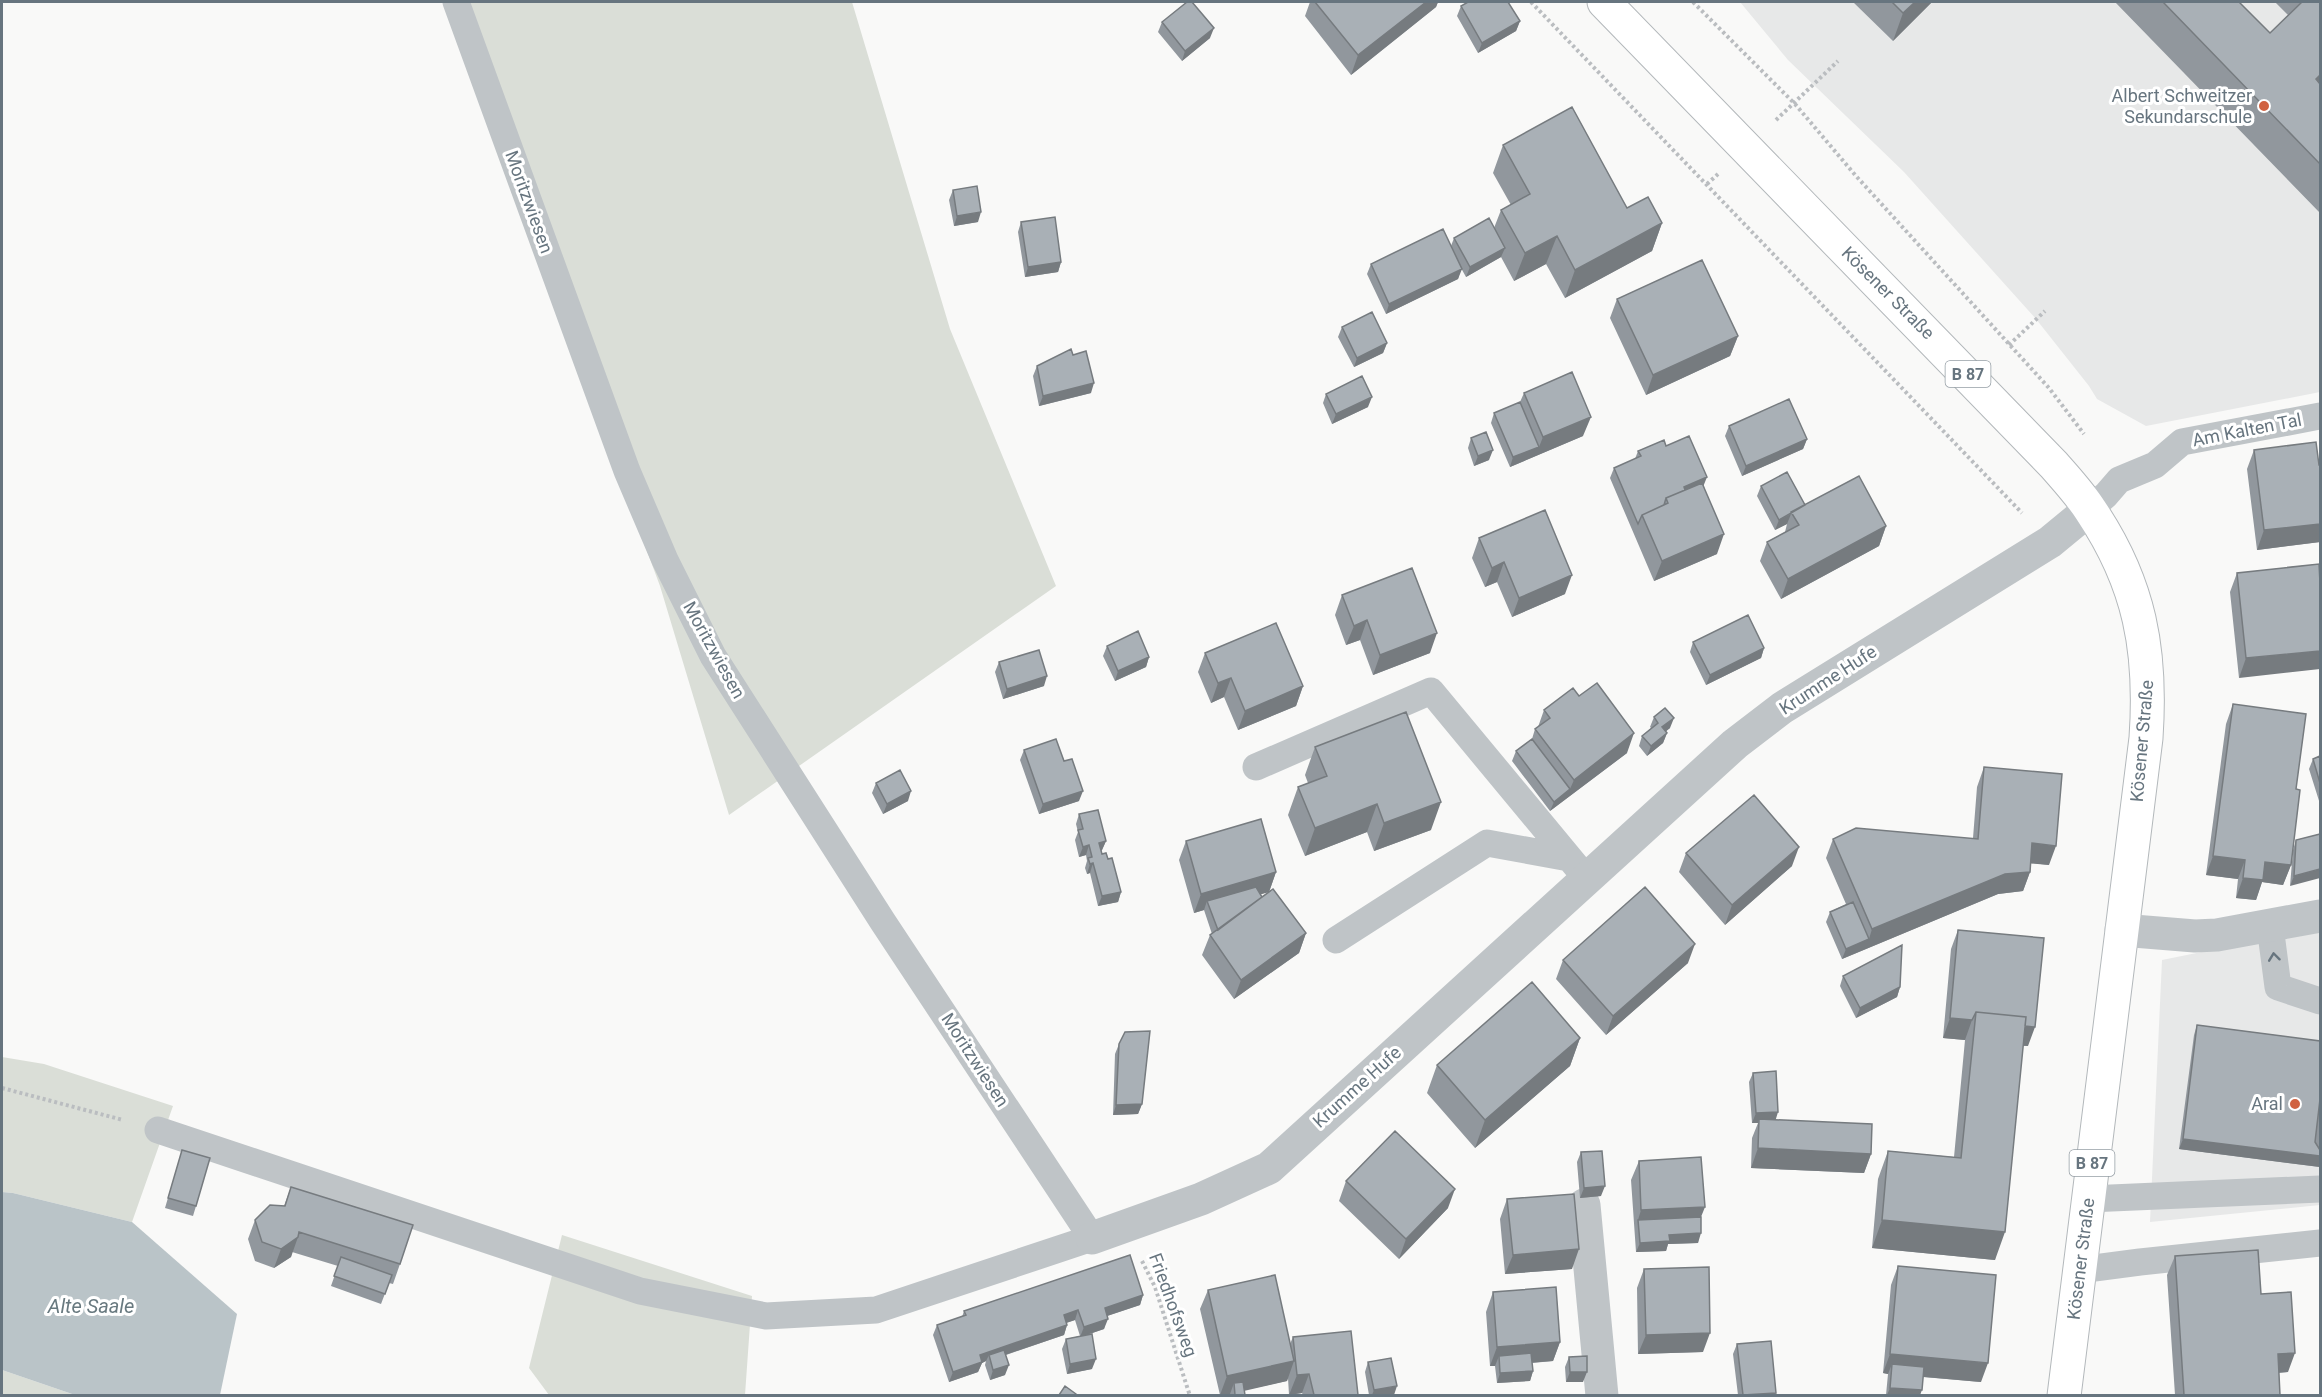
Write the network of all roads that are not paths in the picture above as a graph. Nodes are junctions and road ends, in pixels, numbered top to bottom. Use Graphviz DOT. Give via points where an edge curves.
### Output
graph roads {
  1 [pos="456,2"];
  2 [pos="1604,2"];
  3 [pos="2320,416"];
  4 [pos="2090,509"];
  5 [pos="1256,767"];
  6 [pos="1577,868"];
  7 [pos="2320,916"];
  8 [pos="2270,926"];
  9 [pos="2121,930"];
  10 [pos="1336,940"];
  11 [pos="2320,1001"];
  12 [pos="158,1130"];
  13 [pos="2320,1189"];
  14 [pos="2088,1199"];
  15 [pos="1584,1205"];
  16 [pos="1092,1238"];
  17 [pos="2320,1243"];
  18 [pos="2079,1270"];
  19 [pos="1602,1395"];
  20 [pos="2064,1395"];
  1 -- 16 [label="lane, Moritzwiesen" via="627,471 665,560 713,656"];
  2 -- 4 [label="main road, Kösener Straße / B 87" via="1971,378"];
  3 -- 4 [label="lane, Am Kalten Tal" via="2182,442 2155,465 2119,480"];
  4 -- 6 [label="street, Krumme Hufe" via="2050,542 1782,708"];
  4 -- 9 [label="main road, Kösener Straße / B 87" via="2123,567 2143,632 2148,670 2146,738"];
  5 -- 6 [label="lane" via="1431,691"];
  6 -- 10 [label="lane" via="1487,843"];
  6 -- 16 [label="street, Krumme Hufe" via="1269,1168 1201,1199"];
  7 -- 8 [label="street"];
  8 -- 9 [label="street" via="2195,936"];
  11 -- 8 [label="lane, one-way" via="2278,987"];
  9 -- 14 [label="main road, Kösener Straße / B 87"];
  12 -- 16 [label="lane" via="640,1291 766,1316 876,1310"];
  13 -- 14 [label="lane"];
  14 -- 18 [label="main road, Kösener Straße / B 87"];
  15 -- 19 [label="street"];
  17 -- 18 [label="lane"];
  18 -- 20 [label="main road, Kösener Straße / B 87"];
}
